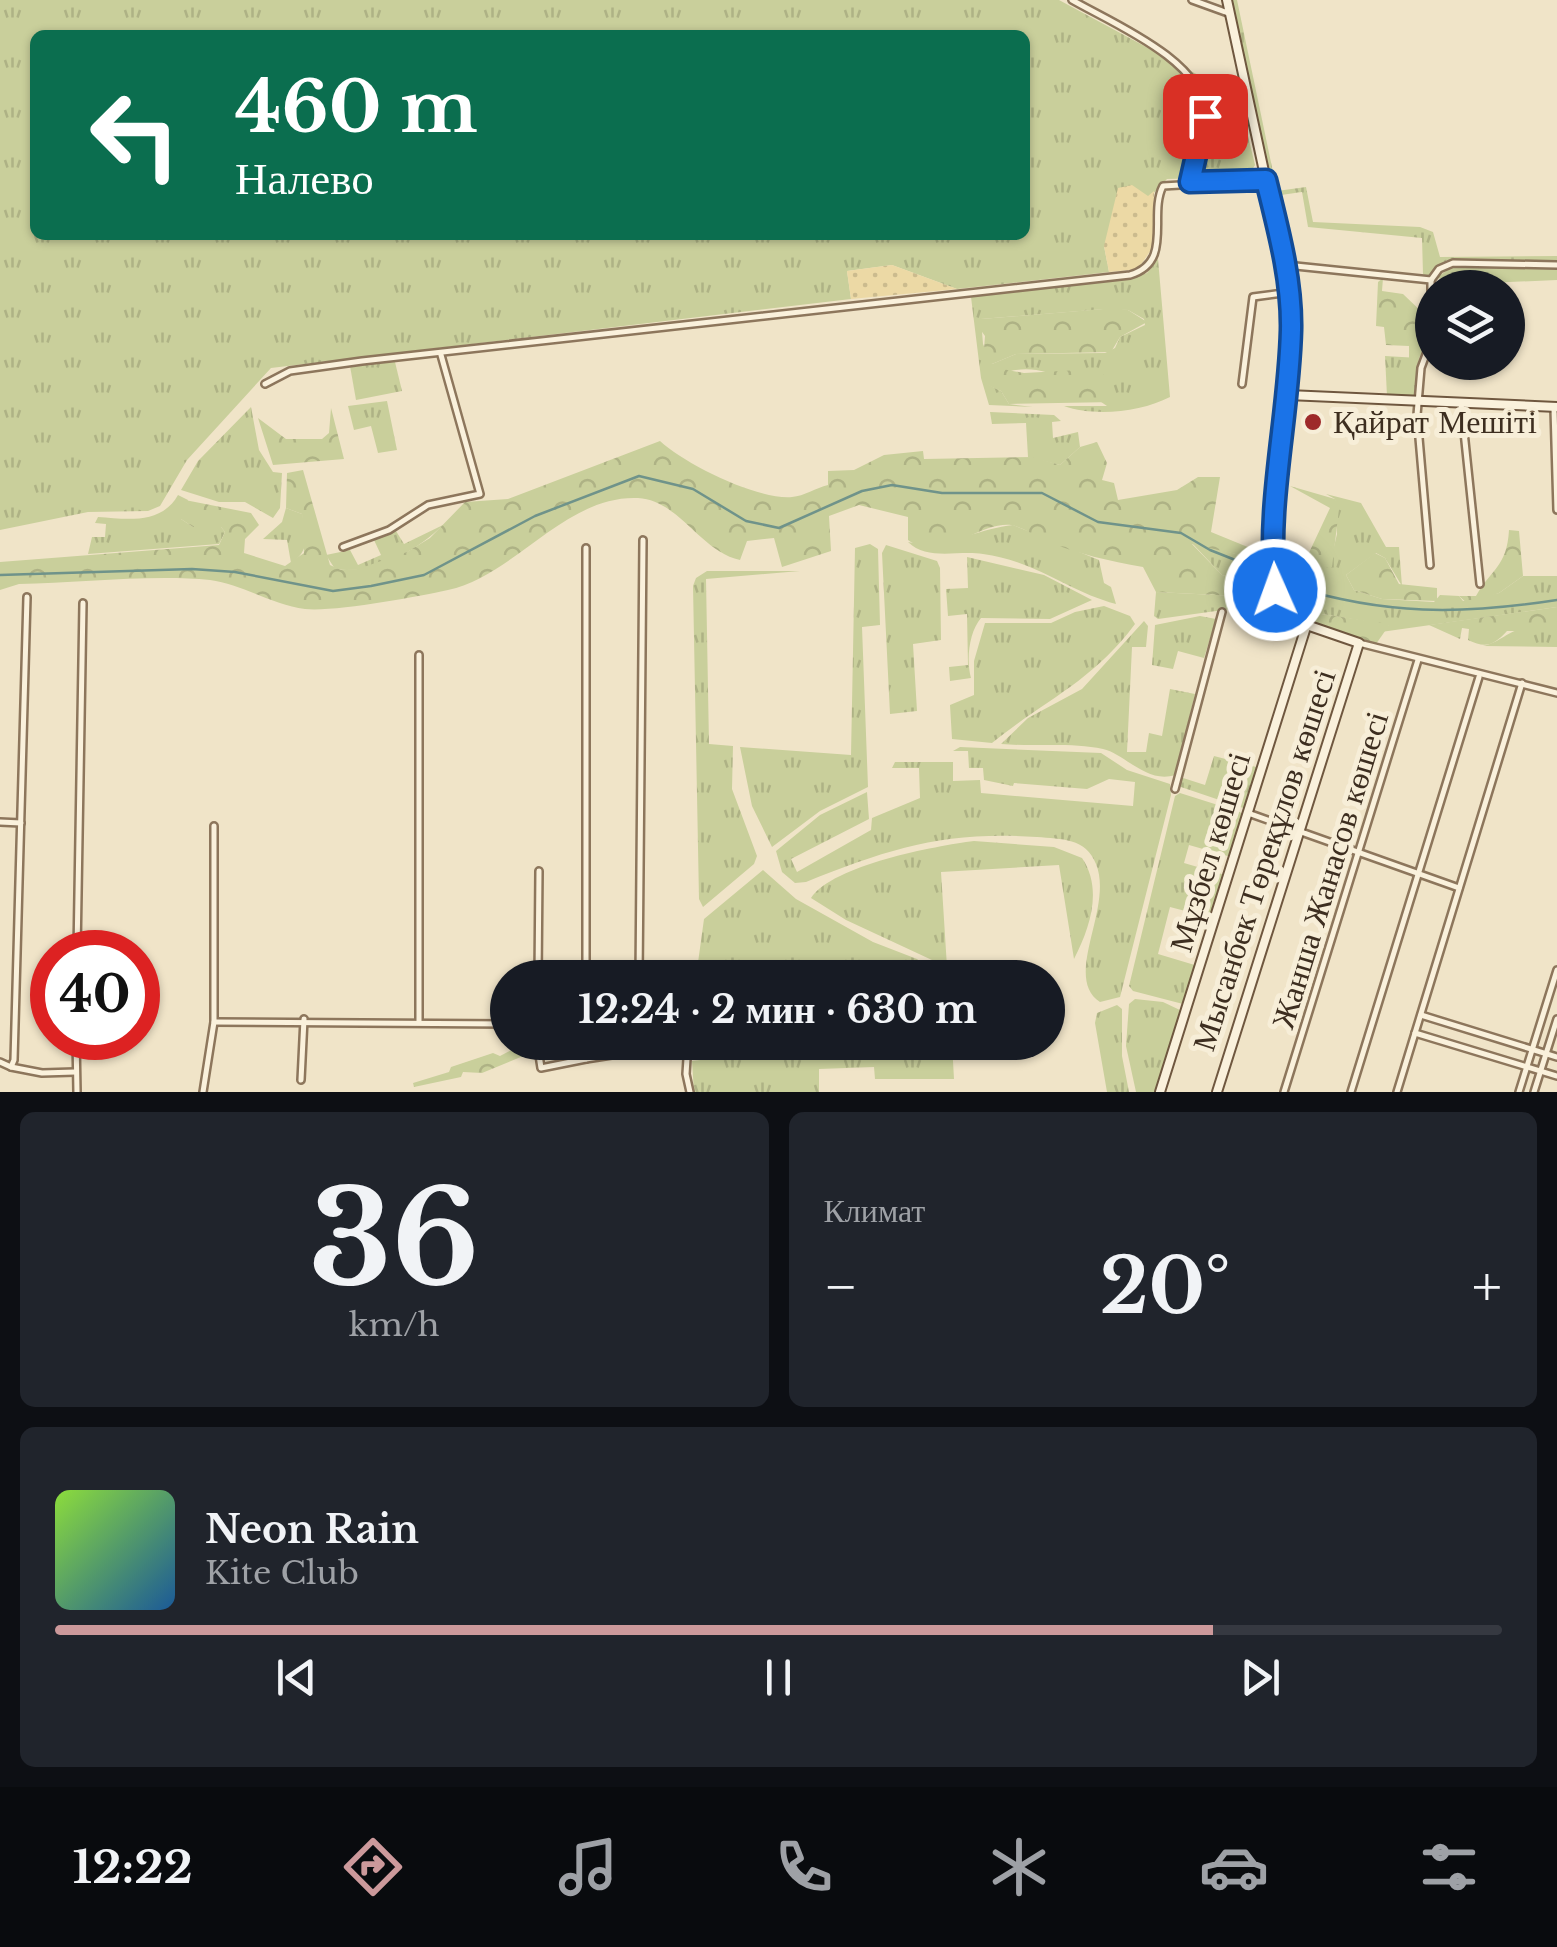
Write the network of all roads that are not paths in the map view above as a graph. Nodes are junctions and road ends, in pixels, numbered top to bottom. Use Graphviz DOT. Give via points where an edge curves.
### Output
graph roads {
  1 [pos="1072,0"];
  2 [pos="1192,0"];
  3 [pos="1227,0"];
  4 [pos="1201,2"];
  5 [pos="1228,13"];
  6 [pos="1266,180"];
  7 [pos="1190,182"];
  8 [pos="1286,265"];
  9 [pos="1557,265"];
  10 [pos="1438,270"];
  11 [pos="1415,278"];
  12 [pos="1290,292"];
  13 [pos="441,355"];
  14 [pos="1419,380"];
  15 [pos="265,384"];
  16 [pos="1242,384"];
  17 [pos="1288,395"];
  18 [pos="1418,402"];
  19 [pos="1461,403"];
  20 [pos="1556,406"];
  21 [pos="1557,510"];
  22 [pos="643,540"];
  23 [pos="343,547"];
  24 [pos="586,548"];
  25 [pos="1430,565"];
  26 [pos="1480,584"];
  27 [pos="28,598"];
  28 [pos="83,603"];
  29 [pos="1222,612"];
  30 [pos="1284,620"];
  31 [pos="1304,626"];
  32 [pos="1358,643"];
  33 [pos="419,655"];
  34 [pos="1418,660"];
  35 [pos="1478,677"];
  36 [pos="1522,683"];
  37 [pos="1557,693"];
  38 [pos="1175,789"];
  39 [pos="1248,812"];
  40 [pos="0,822"];
  41 [pos="21,822"];
  42 [pos="214,826"];
  43 [pos="1302,832"];
  44 [pos="1359,852"];
  45 [pos="539,870"];
  46 [pos="1418,874"];
  47 [pos="1459,888"];
  48 [pos="77,930"];
  49 [pos="538,960"];
  50 [pos="586,960"];
  51 [pos="639,960"];
  52 [pos="1557,970"];
  53 [pos="1420,1015"];
  54 [pos="1557,1019"];
  55 [pos="304,1020"];
  56 [pos="214,1022"];
  57 [pos="419,1022"];
  58 [pos="490,1024"];
  59 [pos="1414,1032"];
  60 [pos="1532,1049"];
  61 [pos="1546,1053"];
  62 [pos="1557,1056"];
  63 [pos="75,1060"];
  64 [pos="540,1060"];
  65 [pos="577,1060"];
  66 [pos="688,1060"];
  67 [pos="0,1062"];
  68 [pos="12,1067"];
  69 [pos="1527,1067"];
  70 [pos="1541,1071"];
  71 [pos="75,1072"];
  72 [pos="1557,1076"];
  73 [pos="301,1080"];
  74 [pos="77,1092"];
  75 [pos="204,1092"];
  76 [pos="690,1092"];
  77 [pos="1160,1092"];
  78 [pos="1217,1092"];
  79 [pos="1284,1092"];
  80 [pos="1351,1092"];
  81 [pos="1396,1092"];
  82 [pos="1519,1092"];
  83 [pos="1534,1092"];
  1 -- 7 [label="street" via="1170,58 1194,82 1205,116"];
  2 -- 4 [label="street"];
  3 -- 5 [label="street"];
  4 -- 5 [label="street"];
  5 -- 6 [label="street"];
  6 -- 7 [label="street"];
  6 -- 8 [label="street"];
  7 -- 13 [label="street" via="1161,188 1154,256 1130,276"];
  8 -- 11 [label="street"];
  8 -- 12 [label="street"];
  9 -- 10 [label="street" via="1453,263"];
  12 -- 16 [label="street" via="1253,296"];
  12 -- 17 [label="street"];
  13 -- 15 [label="street" via="290,371"];
  13 -- 23 [label="street" via="480,494 428,505 389,530"];
  14 -- 18 [label="street"];
  17 -- 18 [label="street"];
  17 -- 31 [label="street" via="1274,583 1280,605"];
  18 -- 19 [label="street"];
  18 -- 25 [label="street"];
  19 -- 20 [label="street"];
  19 -- 26 [label="street"];
  20 -- 21 [label="street"];
  22 -- 51 [label="street"];
  24 -- 50 [label="street"];
  27 -- 41 [label="street"];
  28 -- 48 [label="street"];
  29 -- 38 [label="street"];
  30 -- 31 [label="street"];
  31 -- 32 [label="street"];
  31 -- 39 [label="street, Мұзбел көшесі"];
  32 -- 34 [label="street"];
  32 -- 43 [label="street, Мысанбек Төреқұлов көшесі"];
  33 -- 57 [label="street"];
  34 -- 35 [label="street"];
  34 -- 44 [label="street, Жанша Жанасов көшесі"];
  35 -- 36 [label="street"];
  35 -- 46 [label="street"];
  36 -- 37 [label="street"];
  36 -- 47 [label="street"];
  39 -- 43 [label="street"];
  39 -- 77 [label="street, Мұзбел көшесі"];
  40 -- 41 [label="street"];
  41 -- 68 [label="street"];
  42 -- 56 [label="street"];
  43 -- 44 [label="street"];
  43 -- 78 [label="street, Мысанбек Төреқұлов көшесі"];
  44 -- 46 [label="street"];
  44 -- 79 [label="street, Жанша Жанасов көшесі"];
  45 -- 49 [label="street"];
  46 -- 47 [label="street"];
  46 -- 80 [label="street"];
  47 -- 53 [label="street"];
  52 -- 60 [label="street"];
  53 -- 59 [label="street"];
  53 -- 60 [label="street"];
  54 -- 61 [label="street"];
  55 -- 56 [label="street"];
  55 -- 57 [label="street"];
  55 -- 73 [label="street"];
  56 -- 75 [label="street"];
  57 -- 58 [label="street"];
  59 -- 69 [label="street"];
  59 -- 81 [label="street"];
  60 -- 61 [label="street"];
  60 -- 69 [label="street"];
  61 -- 62 [label="street"];
  61 -- 70 [label="street"];
  63 -- 71 [label="street"];
  64 -- 65 [label="street" via="541,1068"];
  66 -- 76 [label="street"];
  67 -- 68 [label="street"];
  68 -- 71 [label="street"];
  69 -- 70 [label="street"];
  69 -- 82 [label="street"];
  70 -- 72 [label="street"];
  70 -- 83 [label="street"];
  71 -- 74 [label="street"];
}
